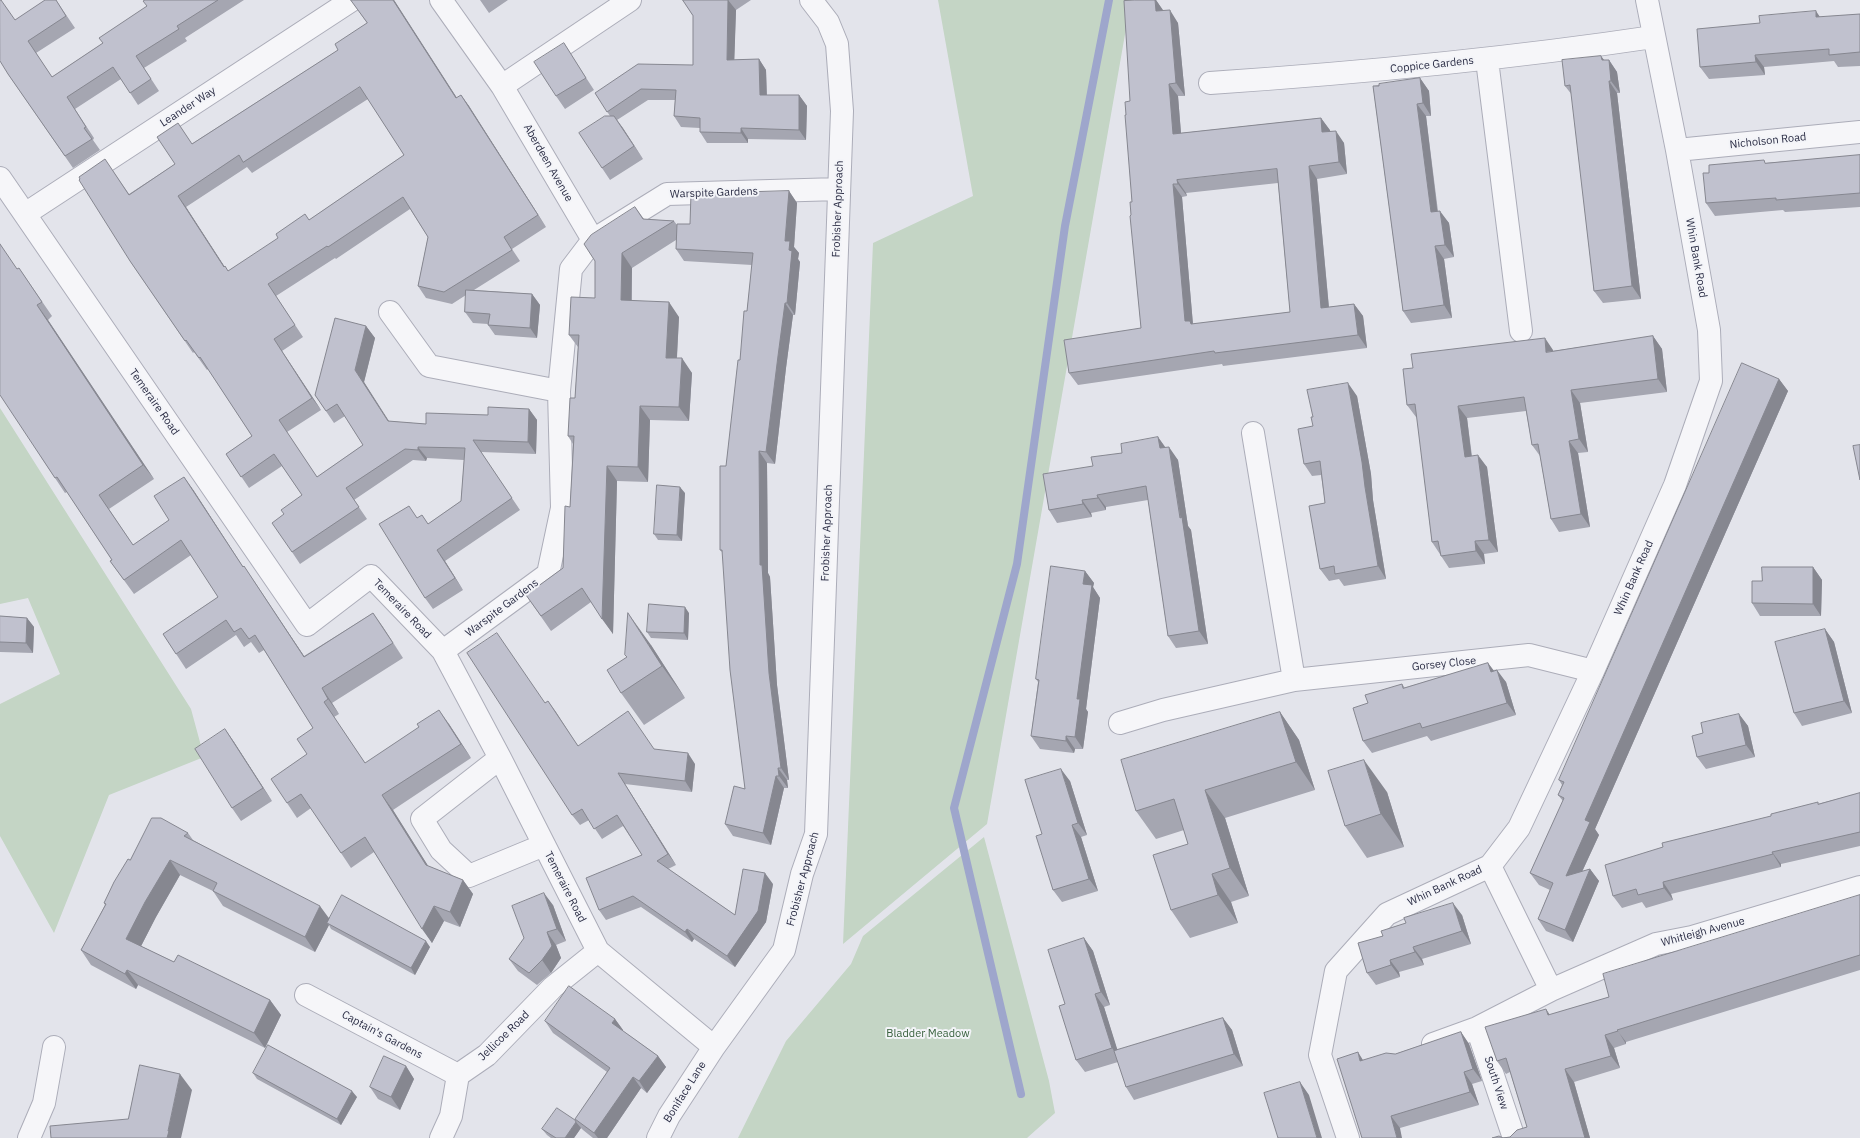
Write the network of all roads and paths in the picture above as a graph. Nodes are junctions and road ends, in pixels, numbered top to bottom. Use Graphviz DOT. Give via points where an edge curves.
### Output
graph roads {
  1 [pos="352,0"];
  2 [pos="441,0"];
  3 [pos="630,0"];
  4 [pos="811,0"];
  5 [pos="1646,0"];
  6 [pos="1653,37"];
  7 [pos="1487,60"];
  8 [pos="1210,83"];
  9 [pos="502,86"];
  10 [pos="1860,132"];
  11 [pos="1677,150"];
  12 [pos="0,178"];
  13 [pos="839,189"];
  14 [pos="24,214"];
  15 [pos="593,240"];
  16 [pos="390,312"];
  17 [pos="1521,331"];
  18 [pos="559,391"];
  19 [pos="1253,434"];
  20 [pos="443,651"];
  21 [pos="1593,671"];
  22 [pos="1294,680"];
  23 [pos="1120,723"];
  24 [pos="500,758"];
  25 [pos="544,845"];
  26 [pos="1490,866"];
  27 [pos="1860,887"];
  28 [pos="598,951"];
  29 [pos="1552,990"];
  30 [pos="306,995"];
  31 [pos="1478,1028"];
  32 [pos="54,1046"];
  33 [pos="714,1047"];
  34 [pos="1414,1050"];
  35 [pos="458,1075"];
  36 [pos="29,1138"];
  37 [pos="441,1138"];
  38 [pos="658,1138"];
  39 [pos="1348,1138"];
  40 [pos="1514,1138"];
  1 -- 14 [label="street, Leander Way"];
  2 -- 9 [label="street, Aberdeen Avenue"];
  3 -- 9 [label="street"];
  4 -- 13 [label="street, Frobisher Approach" via="828,22 837,44 842,111"];
  5 -- 6 [label="street, Whin Bank Road"];
  6 -- 7 [label="street, Coppice Gardens"];
  6 -- 11 [label="street, Whin Bank Road"];
  7 -- 8 [label="street, Coppice Gardens"];
  7 -- 17 [label="street"];
  9 -- 15 [label="street, Aberdeen Avenue"];
  10 -- 11 [label="street, Nicholson Road"];
  11 -- 21 [label="street, Whin Bank Road" via="1710,330 1711,381 1675,485"];
  12 -- 14 [label="street, Temeraire Road"];
  13 -- 15 [label="street, Warspite Gardens" via="668,194"];
  13 -- 33 [label="street, Frobisher Approach" via="816,834 802,874 784,950"];
  14 -- 20 [label="street, Temeraire Road" via="307,625 371,576"];
  15 -- 18 [label="street, Warspite Gardens" via="571,269"];
  16 -- 18 [label="street" via="429,366"];
  18 -- 20 [label="street, Warspite Gardens" via="562,508 548,574"];
  19 -- 22 [label="street"];
  20 -- 24 [label="street, Temeraire Road"];
  21 -- 22 [label="street, Gorsey Close" via="1528,655"];
  21 -- 26 [label="street, Whin Bank Road" via="1519,828"];
  22 -- 23 [label="street, Gorsey Close" via="1163,710"];
  24 -- 25 [label="street, Temeraire Road"];
  24 -- 25 [label="street" via="422,819 441,850 469,876"];
  25 -- 28 [label="street, Temeraire Road"];
  26 -- 29 [label="street"];
  26 -- 39 [label="street, Whin Bank Road" via="1387,914 1336,971 1320,1055"];
  27 -- 29 [label="street, Whitleigh Avenue" via="1692,937 1656,944"];
  28 -- 33 [label="street, Temeraire Road"];
  28 -- 35 [label="street, Jellicoe Road" via="553,987 487,1055"];
  29 -- 31 [label="street, Whitleigh Avenue"];
  30 -- 35 [label="street, Captain's Gardens"];
  31 -- 34 [label="street, Whitleigh Avenue"];
  31 -- 40 [label="street, South View"];
  32 -- 36 [label="street" via="44,1103"];
  33 -- 38 [label="street, Boniface Lane" via="669,1116"];
  35 -- 37 [label="street" via="451,1116"];
}
